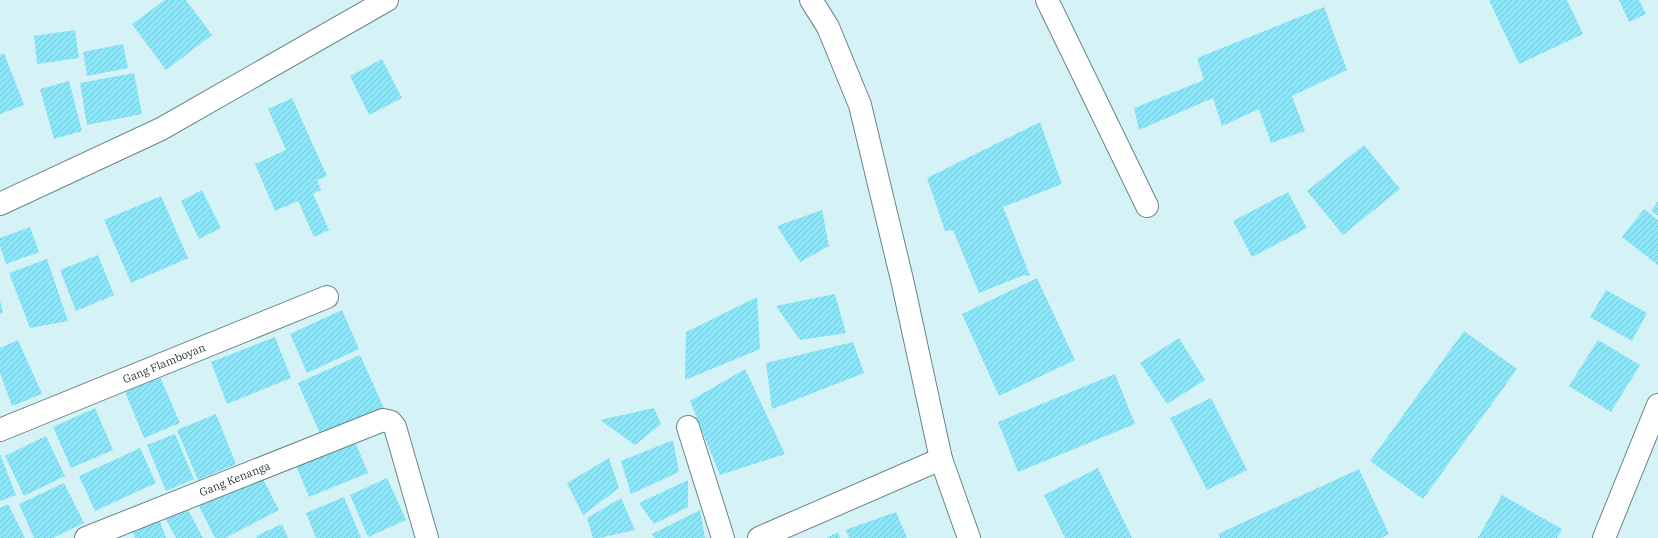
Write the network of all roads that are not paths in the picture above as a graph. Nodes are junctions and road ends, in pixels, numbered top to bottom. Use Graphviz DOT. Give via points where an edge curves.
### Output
graph roads {
  1 [pos="387,0"];
  2 [pos="811,0"];
  3 [pos="1047,0"];
  4 [pos="0,204"];
  5 [pos="1147,206"];
  6 [pos="327,297"];
  7 [pos="1658,405"];
  8 [pos="688,427"];
  9 [pos="0,430"];
  10 [pos="941,459"];
  11 [pos="424,537"];
  12 [pos="86,538"];
  13 [pos="723,538"];
  14 [pos="759,538"];
  15 [pos="969,538"];
  16 [pos="1604,538"];
  1 -- 4 [label="street" via="161,129"];
  2 -- 10 [label="street" via="828,27 860,105"];
  3 -- 5 [label="street"];
  6 -- 9 [label="street, Gang Flamboyan"];
  7 -- 16 [label="street"];
  8 -- 13 [label="street"];
  10 -- 14 [label="street"];
  10 -- 15 [label="street"];
  11 -- 12 [label="street, Gang Kenanga" via="396,427 391,422 383,420"];
}
